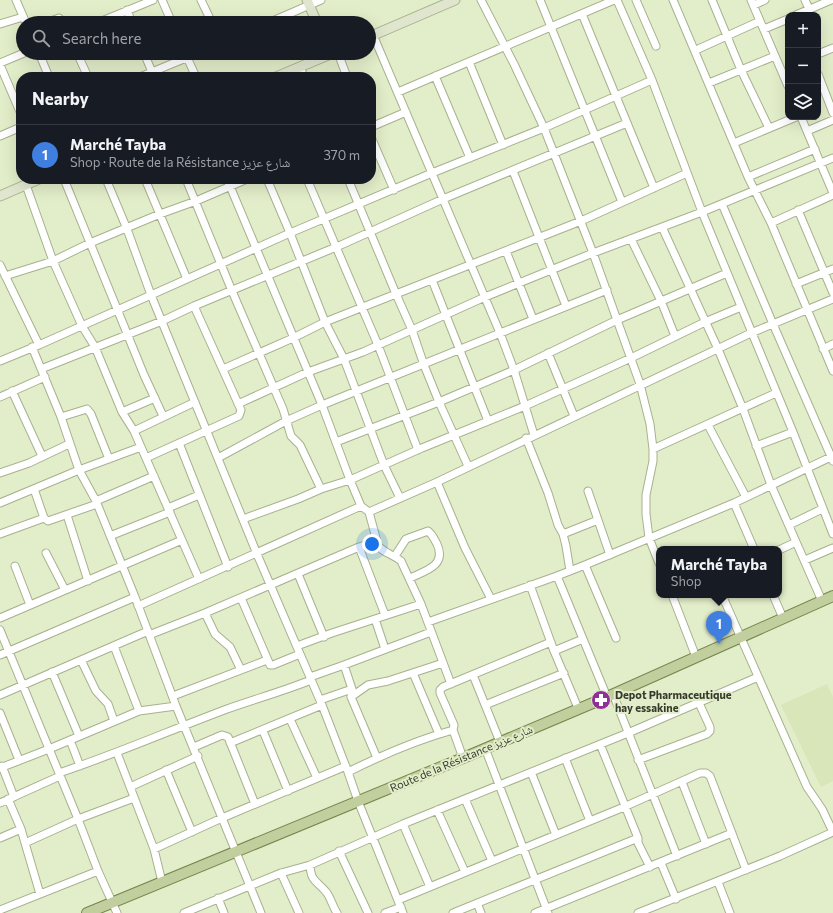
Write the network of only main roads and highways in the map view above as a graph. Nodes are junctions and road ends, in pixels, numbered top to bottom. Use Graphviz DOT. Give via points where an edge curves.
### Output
graph roads {
  1 [pos="833,596"];
  2 [pos="87,913"];
  1 -- 2 [label="main road, Route de la Résistance شارع عزيز" via="463,758"];
}
